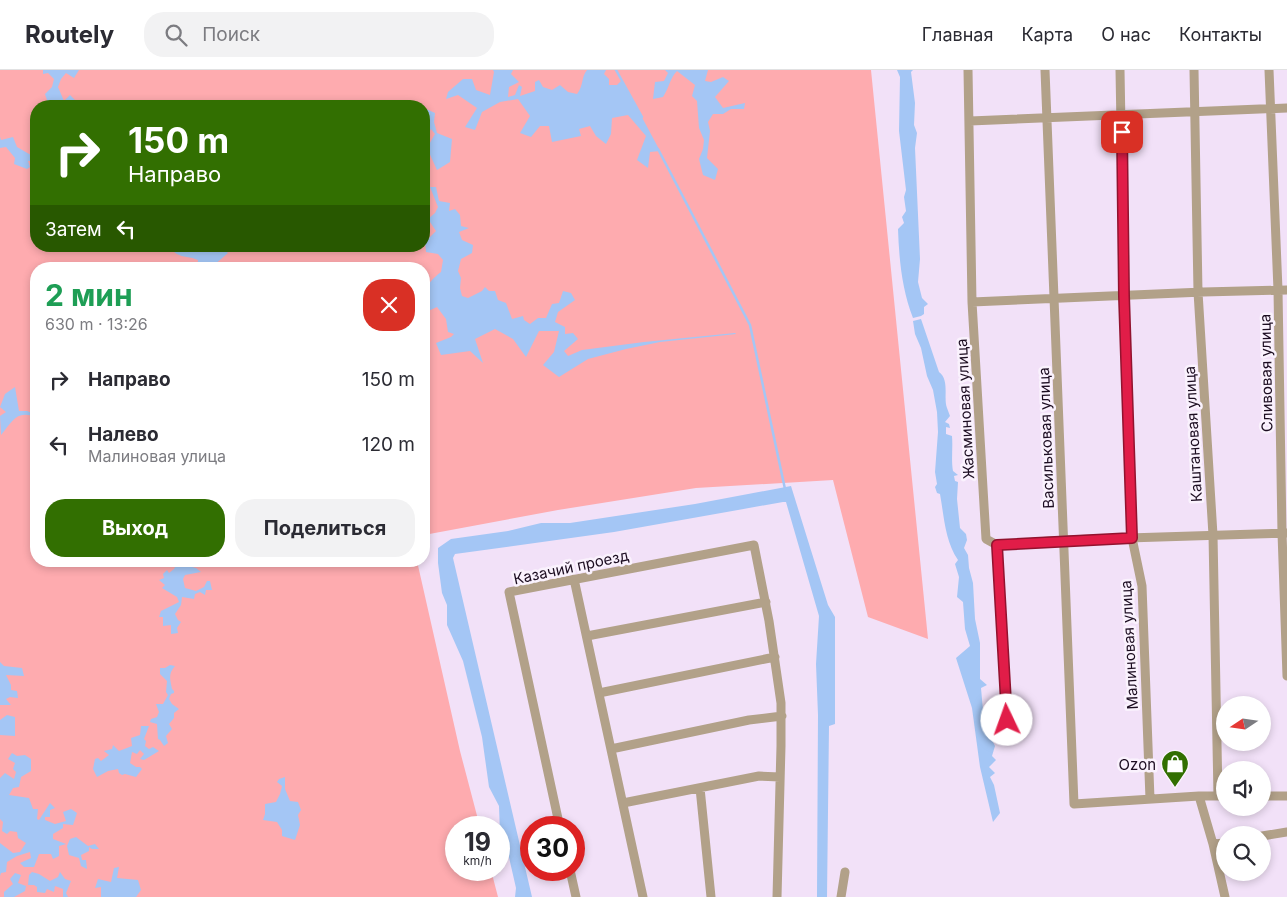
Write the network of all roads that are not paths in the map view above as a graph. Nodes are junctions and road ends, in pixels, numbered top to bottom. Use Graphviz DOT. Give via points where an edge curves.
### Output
graph roads {
  1 [pos="968,70"];
  2 [pos="1045,70"];
  3 [pos="1120,70"];
  4 [pos="1194,70"];
  5 [pos="1269,70"];
  6 [pos="1271,108"];
  7 [pos="1287,108"];
  8 [pos="1196,111"];
  9 [pos="1122,114"];
  10 [pos="1048,117"];
  11 [pos="970,121"];
  12 [pos="1283,290"];
  13 [pos="1198,292"];
  14 [pos="1124,296"];
  15 [pos="1055,300"];
  16 [pos="972,302"];
  17 [pos="1284,533"];
  18 [pos="1213,535"];
  19 [pos="1132,538"];
  20 [pos="1064,540"];
  21 [pos="997,545"];
  22 [pos="574,579"];
  23 [pos="766,602"];
  24 [pos="587,636"];
  25 [pos="774,657"];
  26 [pos="1287,676"];
  27 [pos="599,693"];
  28 [pos="782,716"];
  29 [pos="1009,740"];
  30 [pos="611,749"];
  31 [pos="1220,761"];
  32 [pos="780,777"];
  33 [pos="700,788"];
  34 [pos="1199,796"];
  35 [pos="1216,796"];
  36 [pos="1271,796"];
  37 [pos="1287,796"];
  38 [pos="1150,799"];
  39 [pos="623,803"];
  40 [pos="557,816"];
  41 [pos="1287,832"];
  42 [pos="1271,835"];
  43 [pos="1213,844"];
  44 [pos="1216,844"];
  45 [pos="844,872"];
  46 [pos="572,881"];
  47 [pos="576,897"];
  48 [pos="644,897"];
  49 [pos="711,897"];
  50 [pos="777,897"];
  51 [pos="841,897"];
  52 [pos="1226,897"];
  1 -- 11 [label="street, Жасминовая улица"];
  2 -- 10 [label="street, Васильковая улица"];
  3 -- 9 [label="street, Малиновая улица"];
  4 -- 8 [label="street, Каштановая улица"];
  5 -- 6 [label="street, Сливовая улица"];
  6 -- 7 [label="street"];
  6 -- 8 [label="street"];
  6 -- 12 [label="street, Сливовая улица"];
  8 -- 9 [label="street"];
  8 -- 13 [label="street, Каштановая улица"];
  9 -- 10 [label="street"];
  9 -- 14 [label="street, Малиновая улица"];
  10 -- 11 [label="street"];
  10 -- 15 [label="street, Васильковая улица"];
  11 -- 16 [label="street, Жасминовая улица"];
  12 -- 13 [label="street"];
  12 -- 17 [label="street, Сливовая улица"];
  13 -- 14 [label="street"];
  13 -- 18 [label="street, Каштановая улица"];
  14 -- 15 [label="street"];
  14 -- 19 [label="street, Малиновая улица"];
  15 -- 16 [label="street"];
  15 -- 20 [label="street, Васильковая улица"];
  16 -- 21 [label="street, Жасминовая улица" via="986,539"];
  17 -- 18 [label="street"];
  17 -- 26 [label="street, Сливовая улица"];
  18 -- 19 [label="street"];
  18 -- 31 [label="street, Каштановая улица"];
  19 -- 20 [label="street"];
  19 -- 38 [label="street, Малиновая улица" via="1142,586"];
  20 -- 21 [label="street"];
  20 -- 38 [label="street, Васильковая улица" via="1074,804"];
  21 -- 29 [label="street, Жасминовая улица"];
  22 -- 23 [label="street, Казачий проезд" via="754,545"];
  22 -- 24 [label="street"];
  22 -- 40 [label="street, Казачий проезд" via="509,592"];
  23 -- 24 [label="street"];
  23 -- 25 [label="street"];
  24 -- 27 [label="street"];
  25 -- 27 [label="street"];
  25 -- 28 [label="street"];
  27 -- 30 [label="street"];
  28 -- 30 [label="street" via="748,720"];
  28 -- 32 [label="street"];
  30 -- 39 [label="street"];
  32 -- 33 [label="street" via="759,776"];
  32 -- 50 [label="street"];
  33 -- 39 [label="street"];
  33 -- 49 [label="street"];
  34 -- 35 [label="street"];
  34 -- 38 [label="street"];
  34 -- 43 [label="street"];
  36 -- 37 [label="street"];
  39 -- 48 [label="street"];
  41 -- 42 [label="street"];
  43 -- 44 [label="street"];
  43 -- 52 [label="street"];
  45 -- 51 [label="street"];
  46 -- 47 [label="street"];
}
